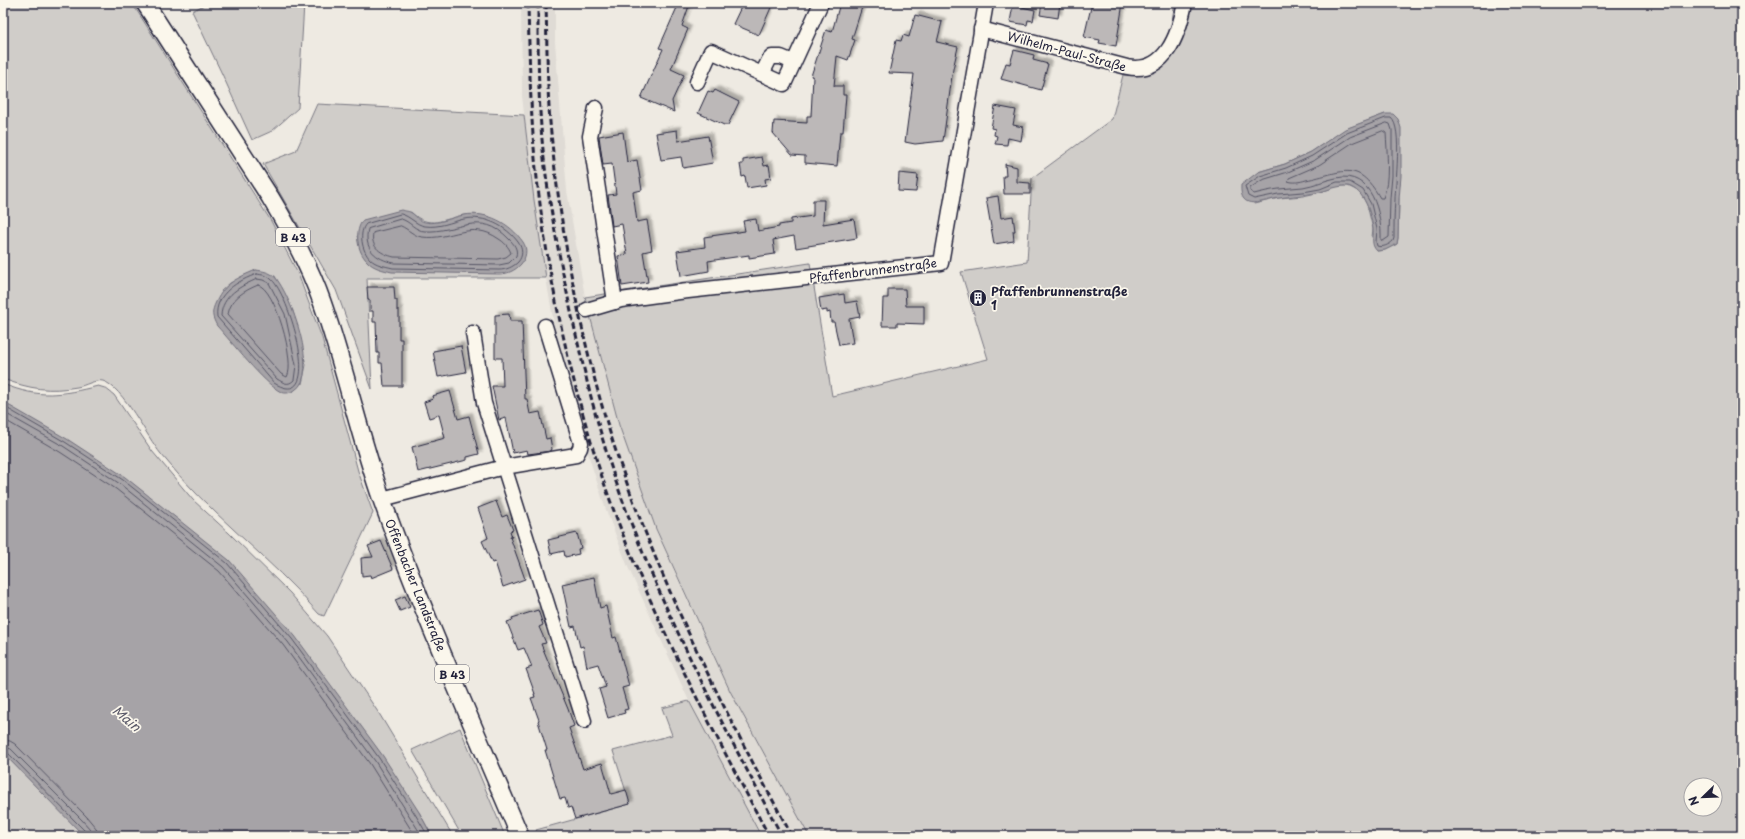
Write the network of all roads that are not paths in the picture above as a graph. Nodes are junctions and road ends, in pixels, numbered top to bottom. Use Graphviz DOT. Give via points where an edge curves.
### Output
graph roads {
  1 [pos="145,3"];
  2 [pos="821,3"];
  3 [pos="986,3"];
  4 [pos="1185,3"];
  5 [pos="981,29"];
  6 [pos="793,62"];
  7 [pos="762,74"];
  8 [pos="697,82"];
  9 [pos="596,108"];
  10 [pos="615,302"];
  11 [pos="588,310"];
  12 [pos="545,326"];
  13 [pos="473,333"];
  14 [pos="504,467"];
  15 [pos="384,505"];
  16 [pos="584,722"];
  17 [pos="520,836"];
  1 -- 15 [label="main road, B 43" via="270,197 299,250 322,301"];
  2 -- 6 [label="street"];
  3 -- 5 [label="street, Pfaffenbrunnenstraße"];
  4 -- 5 [label="street, Wilhelm-Paul-Straße" via="1181,24 1171,46 1159,59 1141,68 1127,68"];
  5 -- 10 [label="street, Pfaffenbrunnenstraße" via="941,263 679,292"];
  6 -- 7 [label="street" via="781,57 772,57"];
  6 -- 7 [label="street" via="784,84"];
  7 -- 8 [label="street" via="711,50"];
  9 -- 10 [label="street" via="590,136"];
  10 -- 11 [label="street, Pfaffenbrunnenstraße"];
  12 -- 14 [label="street" via="580,448 576,455 572,456"];
  13 -- 14 [label="street" via="484,403"];
  14 -- 15 [label="street"];
  14 -- 16 [label="street"];
  15 -- 17 [label="main road, Offenbacher Landstraße / B 43" via="411,576"];
}
